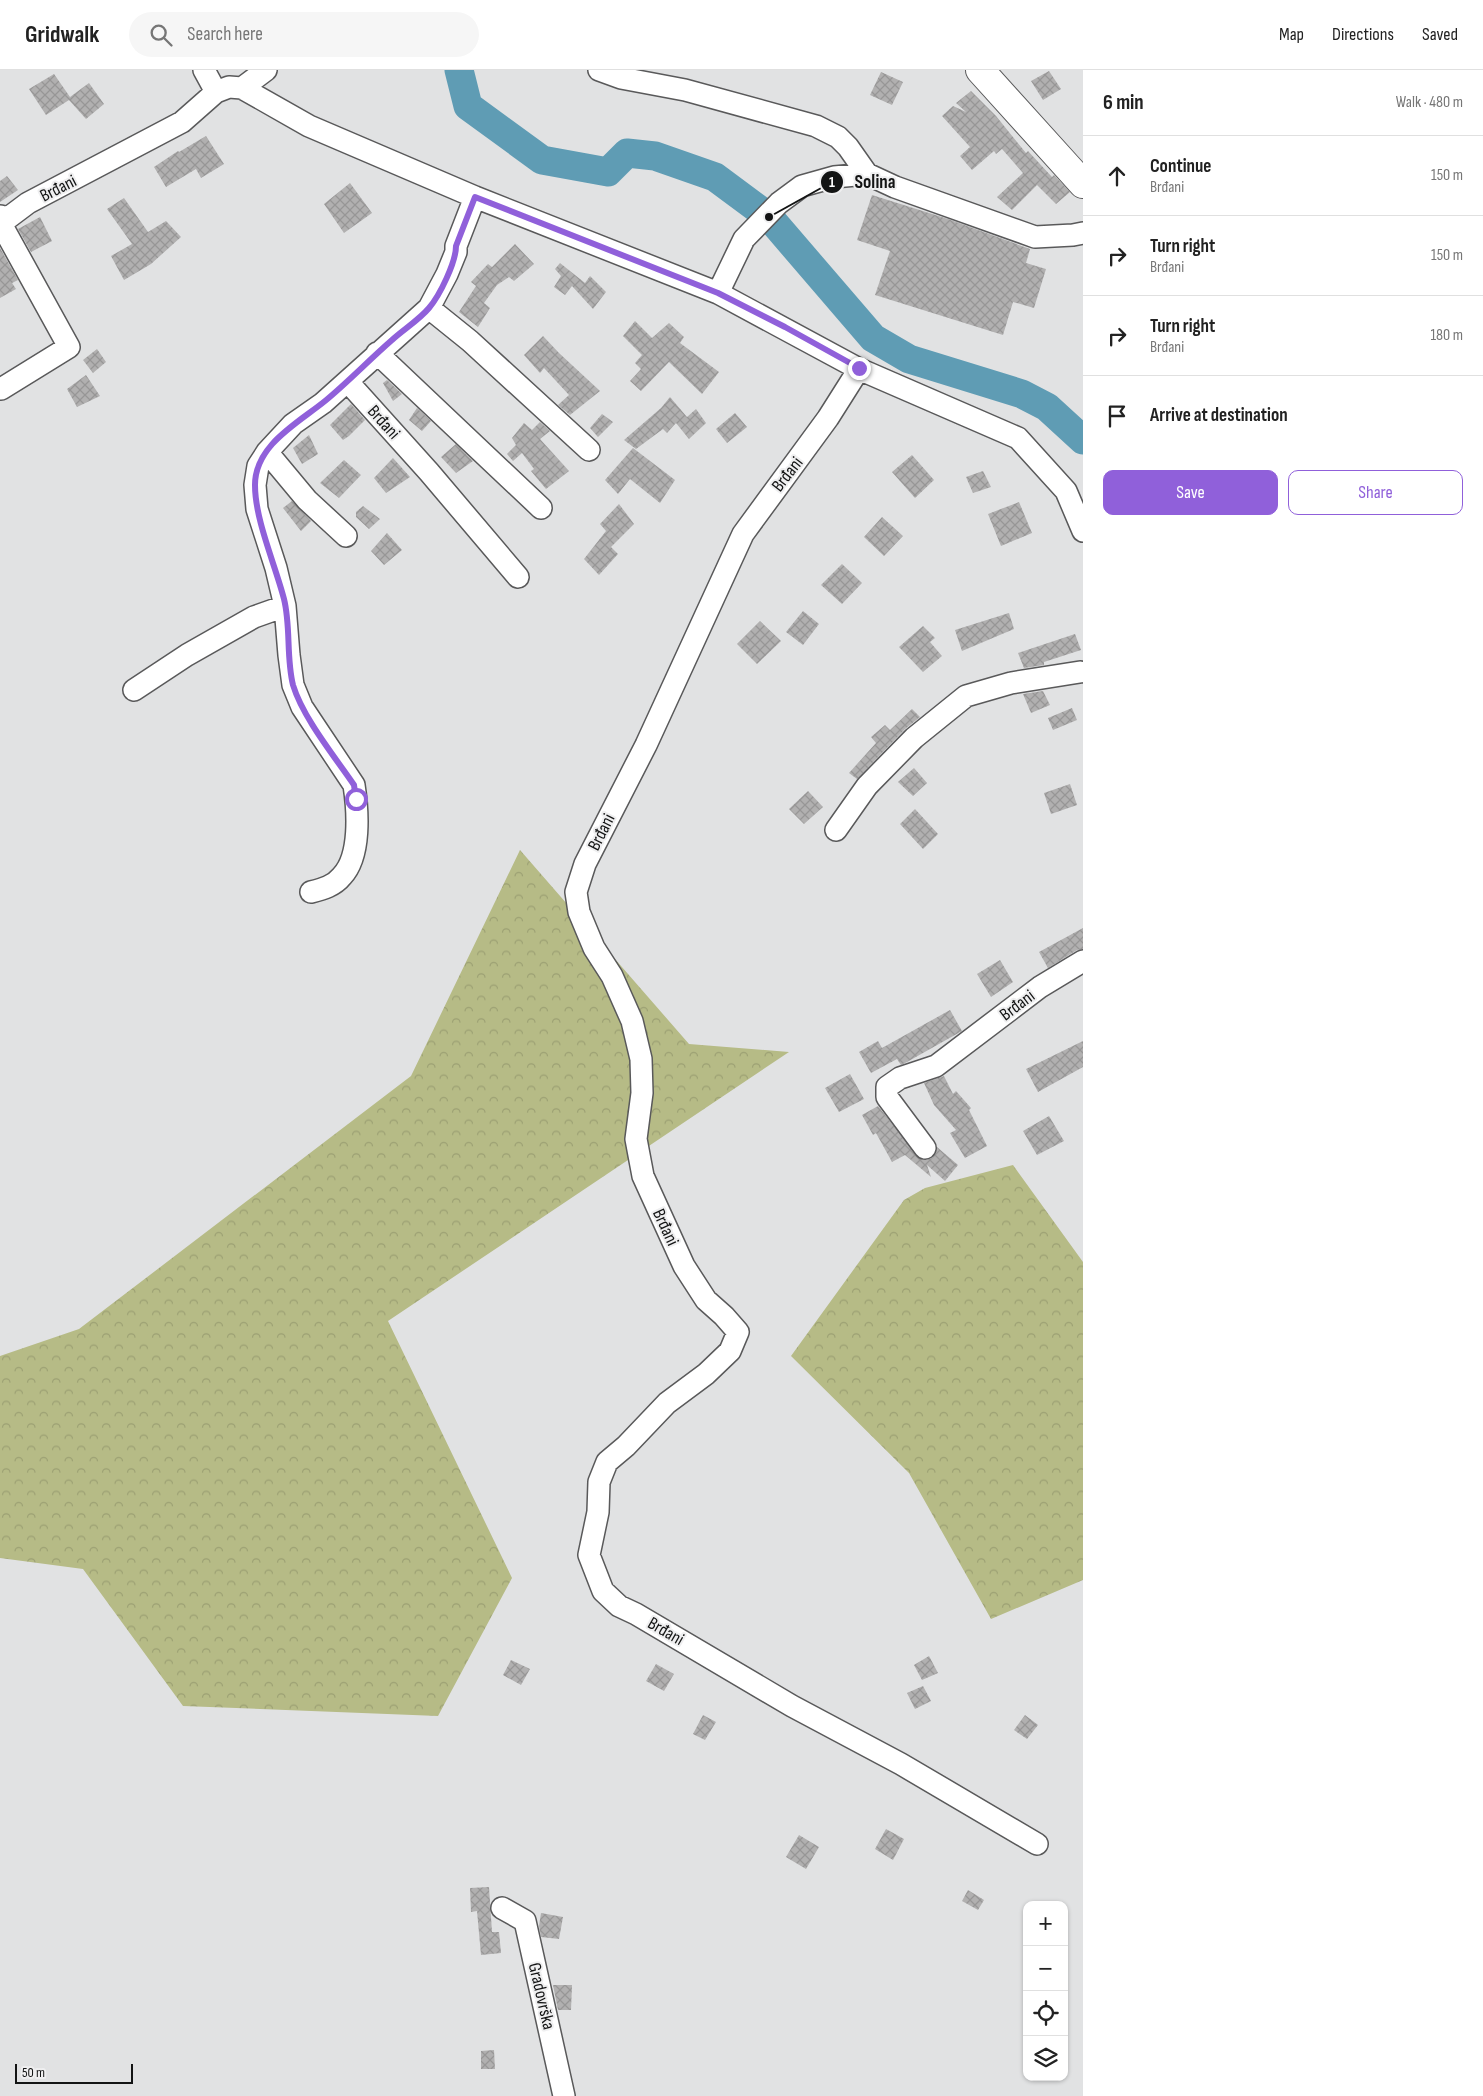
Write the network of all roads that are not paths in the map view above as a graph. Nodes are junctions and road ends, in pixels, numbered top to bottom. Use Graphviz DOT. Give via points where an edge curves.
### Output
graph roads {
  1 [pos="204,70"];
  2 [pos="266,70"];
  3 [pos="599,70"];
  4 [pos="980,70"];
  5 [pos="242,88"];
  6 [pos="216,92"];
  7 [pos="867,174"];
  8 [pos="1083,184"];
  9 [pos="475,197"];
  10 [pos="0,216"];
  11 [pos="0,222"];
  12 [pos="1083,232"];
  13 [pos="718,293"];
  14 [pos="429,308"];
  15 [pos="377,353"];
  16 [pos="859,368"];
  17 [pos="348,382"];
  18 [pos="1,389"];
  19 [pos="589,450"];
  20 [pos="266,452"];
  21 [pos="541,508"];
  22 [pos="1083,531"];
  23 [pos="346,536"];
  24 [pos="518,577"];
  25 [pos="285,606"];
  26 [pos="1082,672"];
  27 [pos="134,690"];
  28 [pos="836,830"];
  29 [pos="311,892"];
  30 [pos="1083,960"];
  31 [pos="925,1148"];
  32 [pos="1037,1844"];
  33 [pos="502,1908"];
  34 [pos="564,2096"];
  1 -- 6 [label="street"];
  2 -- 5 [label="street"];
  3 -- 7 [label="street" via="816,126 838,137"];
  4 -- 8 [label="main road"];
  5 -- 6 [label="street" via="230,86"];
  5 -- 9 [label="street" via="310,126"];
  6 -- 10 [label="street, Brđani" via="182,122 28,203 8,218"];
  7 -- 12 [label="street" via="1035,237"];
  7 -- 13 [label="street" via="834,177 802,186 779,202 744,239"];
  9 -- 13 [label="street"];
  9 -- 14 [label="street" via="447,274"];
  11 -- 18 [label="street" via="70,347"];
  13 -- 16 [label="street"];
  14 -- 15 [label="street"];
  14 -- 19 [label="street" via="470,341"];
  15 -- 17 [label="street"];
  15 -- 21 [label="street"];
  16 -- 22 [label="street" via="1018,438 1066,491"];
  16 -- 32 [label="street, Brđani" via="823,426 743,534 646,745 585,864 576,892 579,912 594,948 612,976 632,1020 641,1060 642,1093 636,1139 643,1176 684,1266 706,1300 738,1332 730,1350 706,1374 668,1403 607,1462 599,1482 598,1512 589,1555 603,1591 619,1606"];
  17 -- 20 [label="street" via="293,424"];
  17 -- 24 [label="street, Brđani"];
  20 -- 23 [label="street" via="307,500"];
  20 -- 25 [label="street" via="258,466 255,484 258,509"];
  25 -- 27 [label="street" via="254,616 187,654"];
  25 -- 29 [label="street" via="293,685 302,708 354,785 356,799 357,830 352,856 343,876 328,887"];
  26 -- 28 [label="street" via="1011,682 966,696 907,745 867,786"];
  30 -- 31 [label="street, Brđani" via="1040,987 936,1066 900,1078 887,1087 887,1097"];
  33 -- 34 [label="street, Gradovrška" via="525,1921"];
}
